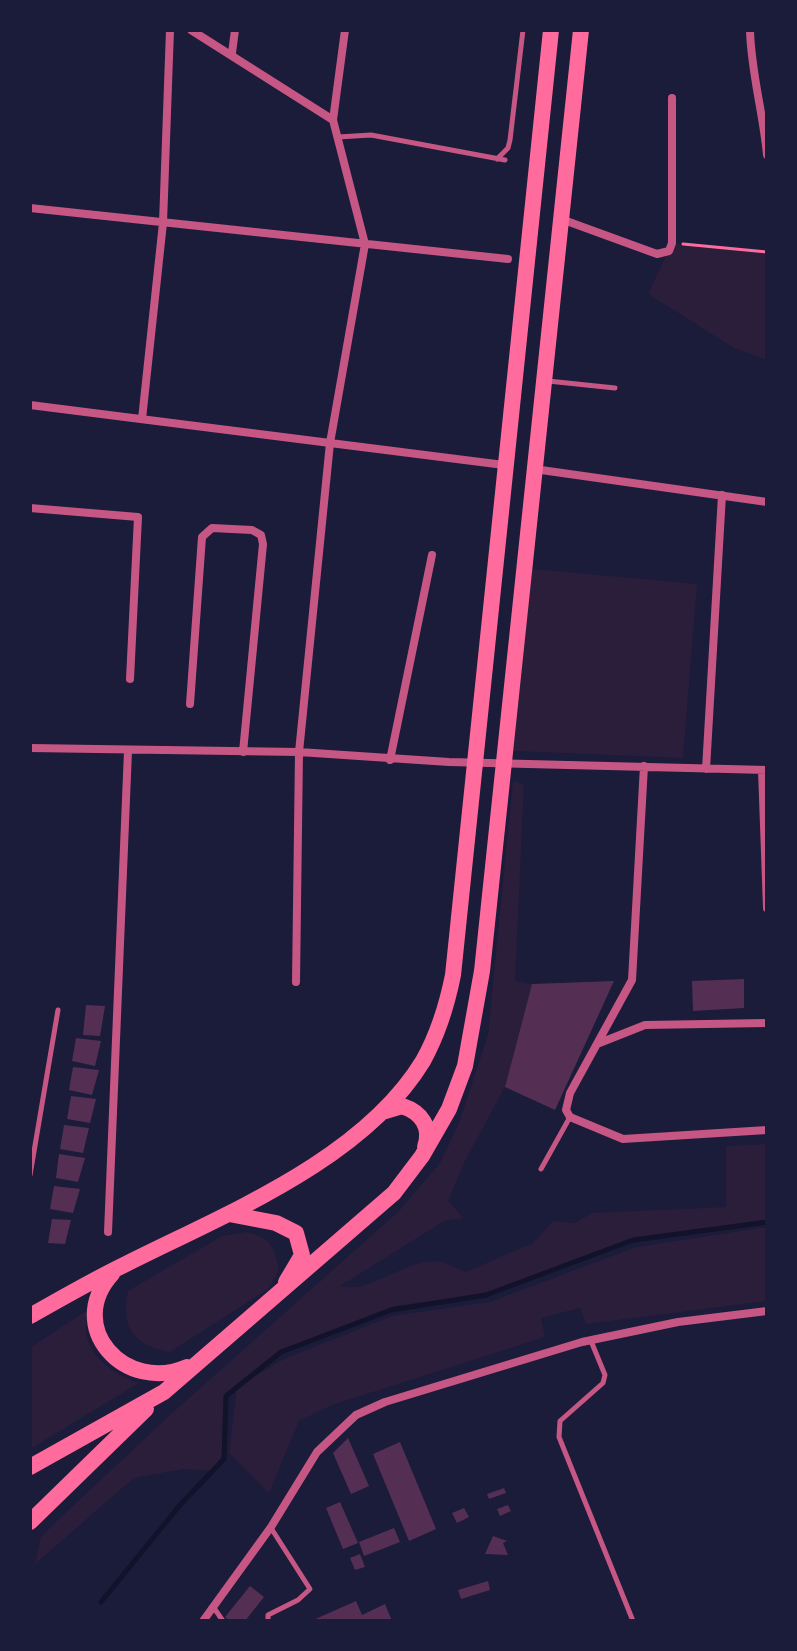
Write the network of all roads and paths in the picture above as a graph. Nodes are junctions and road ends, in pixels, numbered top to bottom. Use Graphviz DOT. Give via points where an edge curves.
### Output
graph roads {
  1 [pos="170,30"];
  2 [pos="191,30"];
  3 [pos="235,30"];
  4 [pos="345,30"];
  5 [pos="523,30"];
  6 [pos="551,30"];
  7 [pos="581,30"];
  8 [pos="750,30"];
  9 [pos="232,53"];
  10 [pos="672,98"];
  11 [pos="765,116"];
  12 [pos="333,120"];
  13 [pos="337,137"];
  14 [pos="767,155"];
  15 [pos="495,159"];
  16 [pos="505,160"];
  17 [pos="30,208"];
  18 [pos="559,218"];
  19 [pos="163,223"];
  20 [pos="672,243"];
  21 [pos="365,244"];
  22 [pos="767,252"];
  23 [pos="508,259"];
  24 [pos="542,381"];
  25 [pos="615,388"];
  26 [pos="30,405"];
  27 [pos="142,419"];
  28 [pos="330,443"];
  29 [pos="504,465"];
  30 [pos="533,469"];
  31 [pos="722,495"];
  32 [pos="767,502"];
  33 [pos="30,508"];
  34 [pos="432,555"];
  35 [pos="130,679"];
  36 [pos="190,704"];
  37 [pos="30,748"];
  38 [pos="128,751"];
  39 [pos="243,752"];
  40 [pos="299,752"];
  41 [pos="390,760"];
  42 [pos="644,766"];
  43 [pos="706,769"];
  44 [pos="764,770"];
  45 [pos="767,908"];
  46 [pos="296,982"];
  47 [pos="58,1010"];
  48 [pos="767,1023"];
  49 [pos="597,1044"];
  50 [pos="381,1112"];
  51 [pos="570,1117"];
  52 [pos="767,1130"];
  53 [pos="422,1156"];
  54 [pos="541,1169"];
  55 [pos="30,1175"];
  56 [pos="229,1214"];
  57 [pos="108,1232"];
  58 [pos="130,1262"];
  59 [pos="279,1294"];
  60 [pos="767,1311"];
  61 [pos="30,1316"];
  62 [pos="591,1340"];
  63 [pos="207,1358"];
  64 [pos="164,1392"];
  65 [pos="30,1467"];
  66 [pos="30,1522"];
  67 [pos="271,1527"];
  68 [pos="214,1608"];
  69 [pos="203,1621"];
  70 [pos="223,1621"];
  71 [pos="268,1621"];
  72 [pos="633,1621"];
  1 -- 19 [label="street"];
  2 -- 9 [label="street"];
  3 -- 9 [label="street"];
  4 -- 12 [label="street"];
  5 -- 15 [label="lane" via="510,140"];
  6 -- 29 [label="main road"];
  7 -- 18 [label="main road"];
  8 -- 11 [label="street" via="751,65"];
  9 -- 12 [label="street"];
  10 -- 20 [label="street"];
  11 -- 14 [label="street"];
  12 -- 13 [label="street"];
  13 -- 15 [label="lane" via="371,135"];
  13 -- 21 [label="street"];
  15 -- 16 [label="lane"];
  17 -- 19 [label="street"];
  18 -- 20 [label="street" via="657,254 669,251"];
  18 -- 24 [label="main road"];
  19 -- 21 [label="street"];
  19 -- 27 [label="street"];
  20 -- 22 [label="path"];
  21 -- 23 [label="street"];
  21 -- 28 [label="street"];
  24 -- 25 [label="lane"];
  24 -- 30 [label="main road"];
  26 -- 27 [label="street"];
  27 -- 28 [label="street"];
  28 -- 29 [label="street"];
  28 -- 40 [label="street"];
  29 -- 50 [label="main road" via="453,975 447,1006 422,1062"];
  30 -- 31 [label="street"];
  30 -- 53 [label="main road" via="482,971 465,1066 449,1109"];
  31 -- 32 [label="street"];
  31 -- 43 [label="street"];
  33 -- 35 [label="street" via="138,517"];
  34 -- 41 [label="street"];
  36 -- 39 [label="street" via="202,537 212,528 252,530 263,544"];
  37 -- 38 [label="street"];
  38 -- 39 [label="street"];
  38 -- 57 [label="street"];
  39 -- 40 [label="street"];
  40 -- 41 [label="street"];
  40 -- 46 [label="street"];
  41 -- 42 [label="street"];
  42 -- 43 [label="street"];
  42 -- 49 [label="street" via="632,980"];
  43 -- 44 [label="street"];
  44 -- 45 [label="street"];
  47 -- 55 [label="lane"];
  48 -- 49 [label="street" via="645,1025"];
  49 -- 51 [label="street" via="565,1105"];
  50 -- 53 [label="main road" via="402,1106 420,1115 428,1132"];
  50 -- 56 [label="main road" via="350,1140"];
  51 -- 52 [label="street" via="623,1139"];
  51 -- 54 [label="lane"];
  53 -- 59 [label="main road" via="394,1193"];
  56 -- 58 [label="main road"];
  56 -- 59 [label="main road" via="276,1223 296,1233 302,1255"];
  58 -- 61 [label="main road"];
  58 -- 63 [label="main road" via="100,1289 95,1308 104,1346 117,1361 153,1375 173,1373"];
  59 -- 63 [label="main road"];
  60 -- 62 [label="street"];
  62 -- 67 [label="street" via="356,1415 317,1452"];
  62 -- 72 [label="lane" via="605,1375 603,1383 560,1421 559,1437"];
  63 -- 64 [label="main road"];
  64 -- 65 [label="main road"];
  64 -- 66 [label="main road"];
  67 -- 68 [label="street"];
  67 -- 71 [label="lane" via="310,1589 268,1615"];
  68 -- 69 [label="street"];
  68 -- 70 [label="lane"];
}
